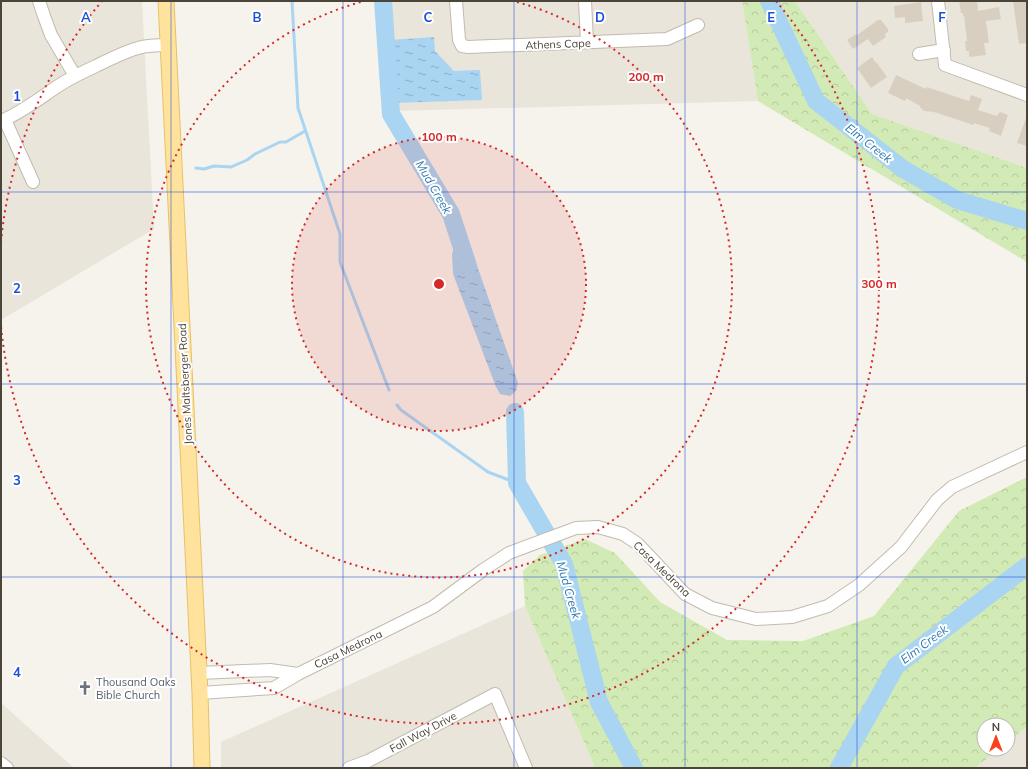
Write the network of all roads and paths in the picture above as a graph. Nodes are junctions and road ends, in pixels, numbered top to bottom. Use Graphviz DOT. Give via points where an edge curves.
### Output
graph roads {
  1 [pos="39,1"];
  2 [pos="166,1"];
  3 [pos="456,1"];
  4 [pos="585,1"];
  5 [pos="938,1"];
  6 [pos="698,25"];
  7 [pos="587,42"];
  8 [pos="169,45"];
  9 [pos="944,50"];
  10 [pos="919,54"];
  11 [pos="75,76"];
  12 [pos="1027,95"];
  13 [pos="3,120"];
  14 [pos="34,182"];
  15 [pos="1027,452"];
  16 [pos="240,671"];
  17 [pos="199,673"];
  18 [pos="298,674"];
  19 [pos="240,690"];
  20 [pos="200,693"];
  21 [pos="1,763"];
  22 [pos="7,768"];
  23 [pos="202,768"];
  24 [pos="349,768"];
  25 [pos="526,768"];
  1 -- 11 [label="street" via="51,35"];
  2 -- 8 [label="main road, Jones Maltsberger Road"];
  3 -- 7 [label="street, Athens Cape" via="459,40 462,46 468,48"];
  4 -- 7 [label="street"];
  5 -- 9 [label="street"];
  6 -- 7 [label="street, Athens Cape" via="667,39"];
  8 -- 11 [label="street" via="138,48"];
  8 -- 17 [label="main road, Jones Maltsberger Road"];
  9 -- 10 [label="street"];
  9 -- 12 [label="street" via="946,65"];
  11 -- 13 [label="street"];
  13 -- 14 [label="street"];
  15 -- 18 [label="street, Casa Medrona" via="952,487 936,500 901,547 859,585 828,606 792,616 756,620 712,608 685,594 638,544 623,534 598,527 576,528 509,553 433,607"];
  16 -- 17 [label="street"];
  16 -- 18 [label="street" via="270,670"];
  16 -- 19 [label="street"];
  17 -- 20 [label="main road, Jones Maltsberger Road"];
  18 -- 19 [label="street, Casa Medrona" via="274,688"];
  19 -- 20 [label="street, Casa Medrona"];
  20 -- 23 [label="main road, Jones Maltsberger Road"];
  21 -- 22 [label="street"];
  24 -- 25 [label="street, Fall Way Drive" via="368,761 495,694"];
}
